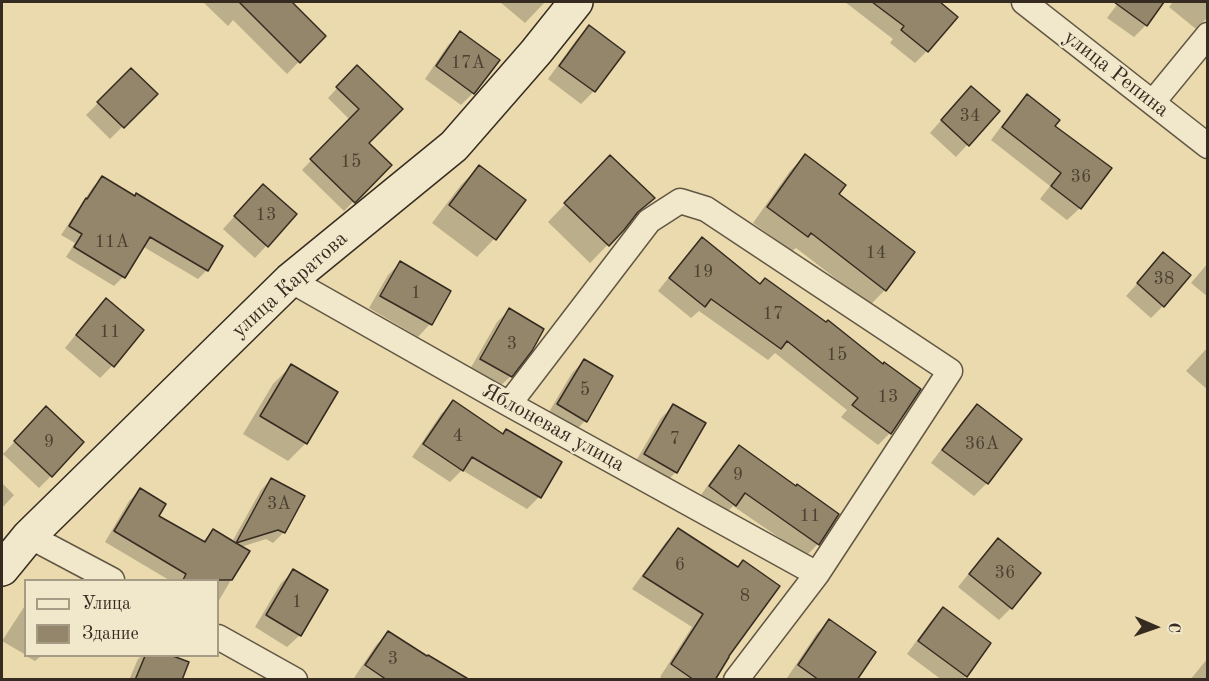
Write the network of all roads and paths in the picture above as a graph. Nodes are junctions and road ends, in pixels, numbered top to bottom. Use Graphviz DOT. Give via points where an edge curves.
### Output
graph roads {
  1 [pos="576,2"];
  2 [pos="1024,2"];
  3 [pos="1208,34"];
  4 [pos="1153,102"];
  5 [pos="1208,146"];
  6 [pos="290,280"];
  7 [pos="509,404"];
  8 [pos="29,536"];
  9 [pos="2,569"];
  10 [pos="817,574"];
  11 [pos="110,579"];
  12 [pos="219,639"];
  13 [pos="295,680"];
  14 [pos="736,680"];
  1 -- 6 [label="street, улица Каратова" via="454,146"];
  2 -- 4 [label="street, улица Репина"];
  3 -- 4 [label="street"];
  4 -- 5 [label="street, улица Репина"];
  6 -- 7 [label="street, Яблоневая улица"];
  6 -- 8 [label="street, улица Каратова"];
  7 -- 10 [label="street, Яблоневая улица"];
  7 -- 10 [label="street" via="649,221 680,201 706,209 950,371"];
  8 -- 9 [label="street, улица Каратова"];
  8 -- 11 [label="street"];
  10 -- 14 [label="street"];
  12 -- 13 [label="street"];
}
